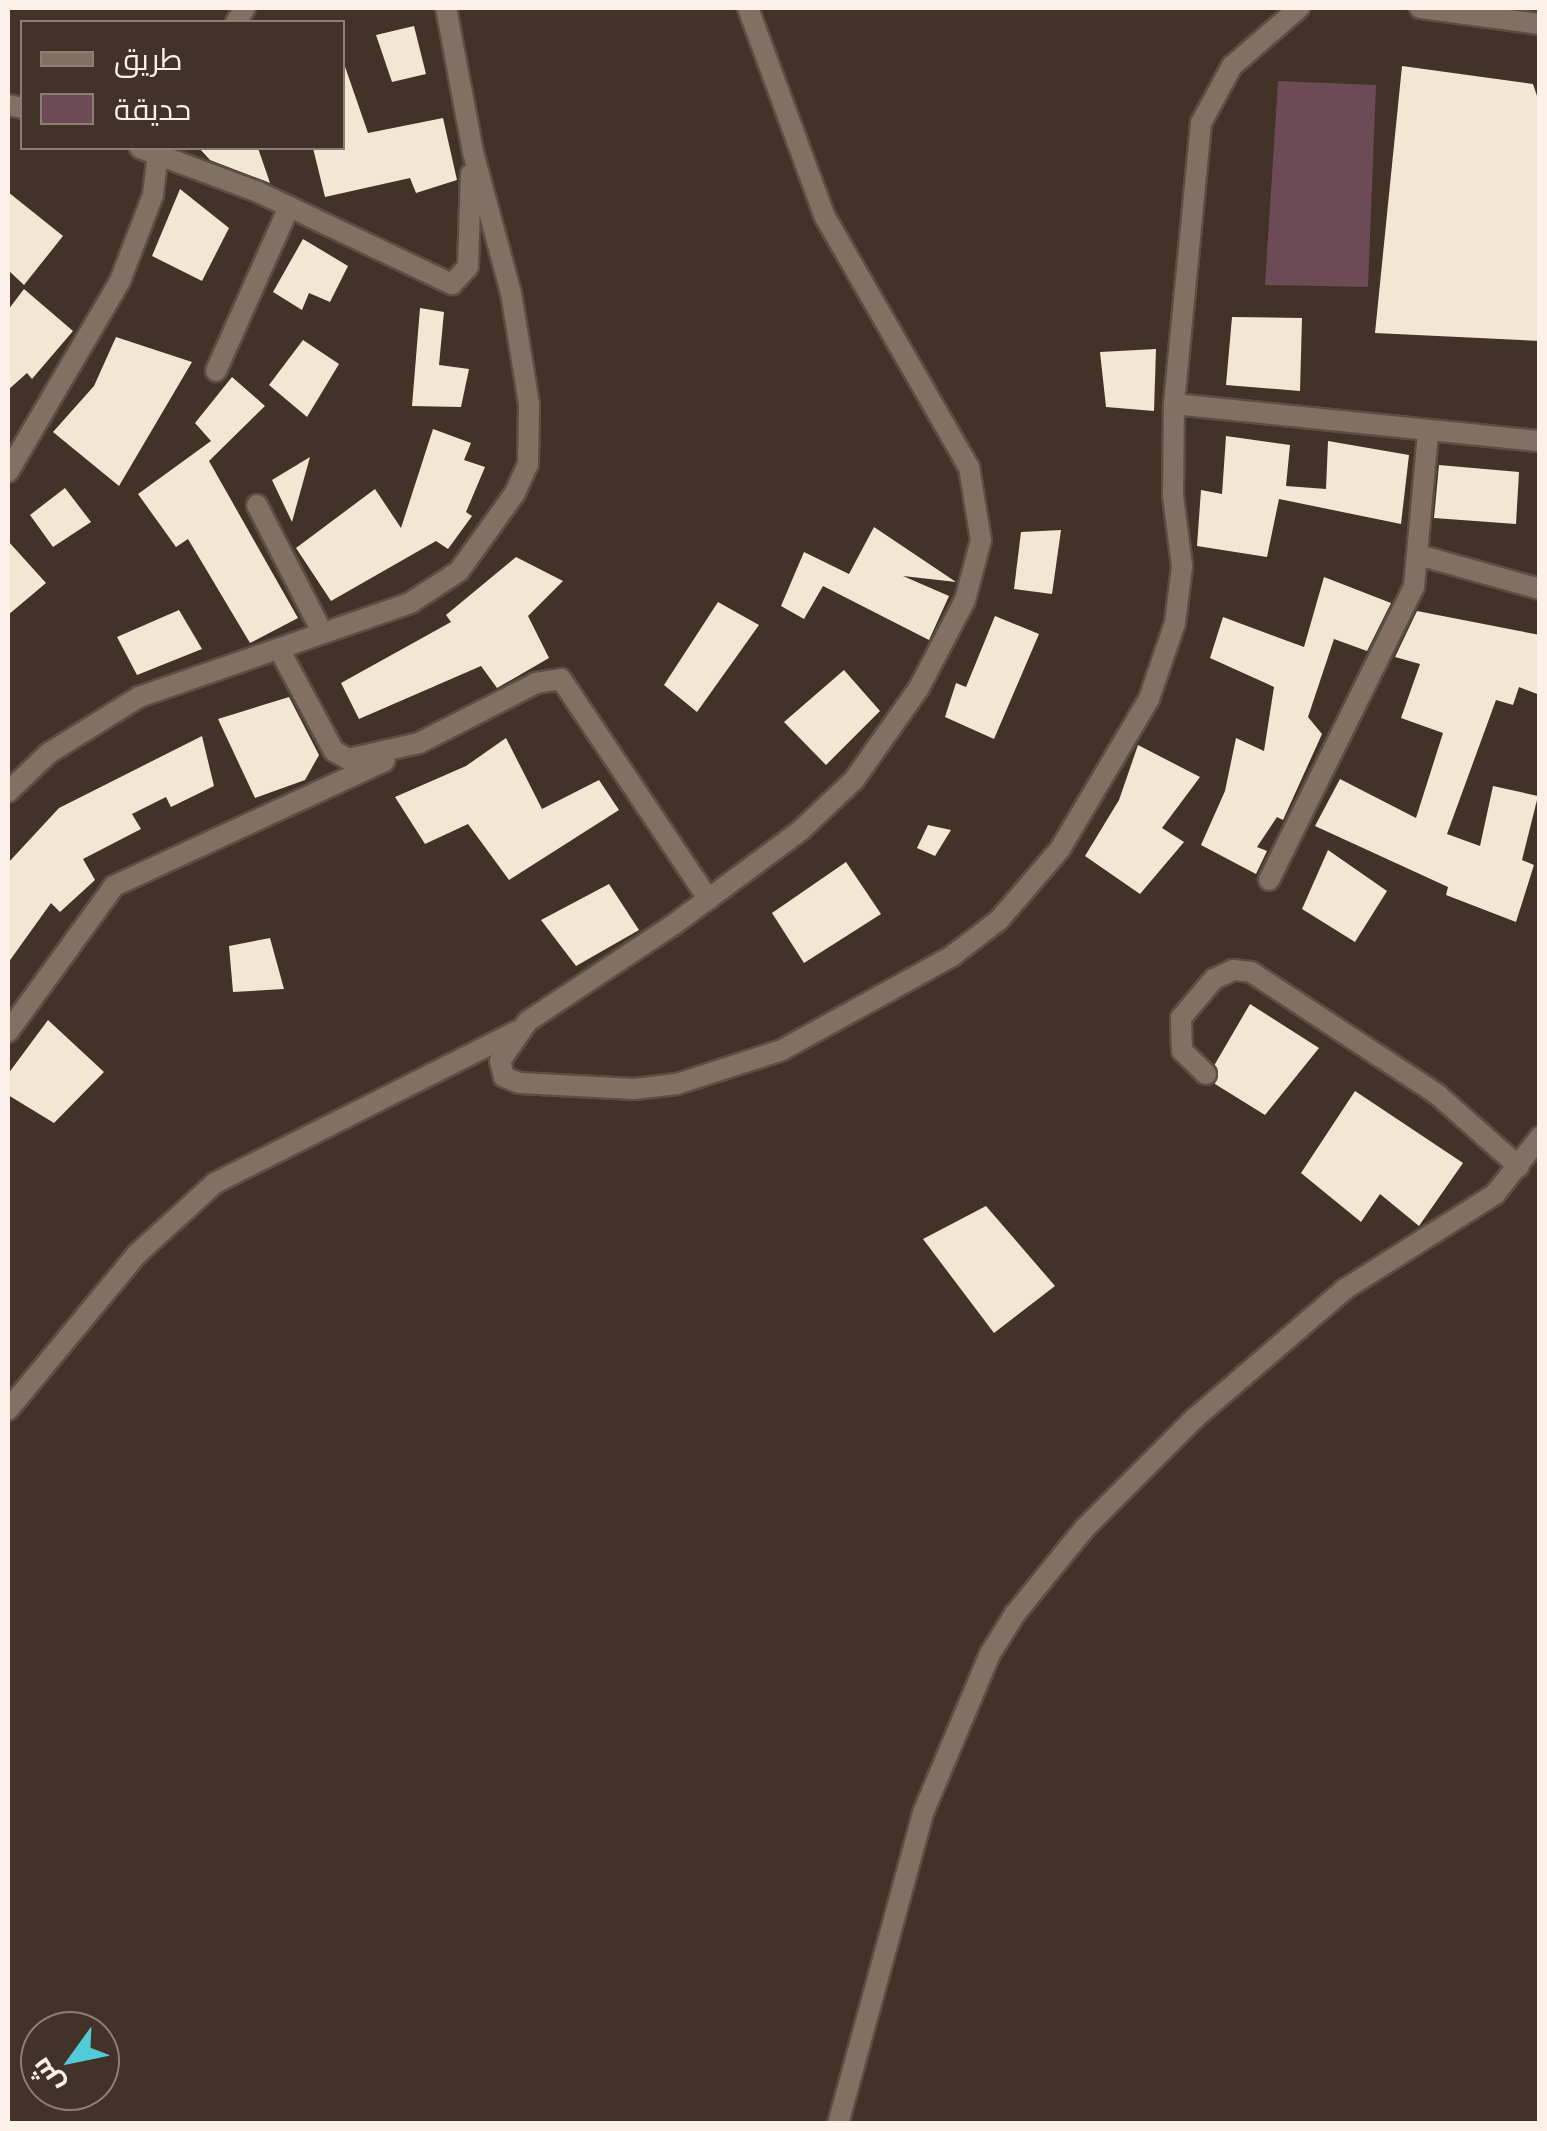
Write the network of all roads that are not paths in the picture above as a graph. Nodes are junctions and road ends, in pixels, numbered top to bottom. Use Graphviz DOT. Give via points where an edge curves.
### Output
graph roads {
  1 [pos="446,8"];
  2 [pos="748,8"];
  3 [pos="1420,8"];
  4 [pos="1292,9"];
  5 [pos="1539,24"];
  6 [pos="153,150"];
  7 [pos="473,152"];
  8 [pos="289,207"];
  9 [pos="216,371"];
  10 [pos="1174,404"];
  11 [pos="1428,432"];
  12 [pos="1540,440"];
  13 [pos="14,448"];
  14 [pos="8,472"];
  15 [pos="257,505"];
  16 [pos="1419,556"];
  17 [pos="1540,589"];
  18 [pos="322,632"];
  19 [pos="279,649"];
  20 [pos="420,743"];
  21 [pos="8,792"];
  22 [pos="1269,880"];
  23 [pos="708,899"];
  24 [pos="518,1030"];
  25 [pos="8,1032"];
  26 [pos="1206,1074"];
  27 [pos="1532,1155"];
  28 [pos="8,1410"];
  29 [pos="838,2124"];
  1 -- 7 [label="street"];
  2 -- 23 [label="street" via="825,217 969,467 982,525 965,600 919,688 854,780 800,832"];
  3 -- 5 [label="street"];
  4 -- 10 [label="street" via="1232,66 1200,124"];
  6 -- 8 [label="street"];
  6 -- 13 [label="street" via="153,194 120,280"];
  7 -- 8 [label="street" via="468,267 452,284"];
  7 -- 18 [label="street" via="511,293 528,404 528,464 484,544 459,571 410,603"];
  8 -- 9 [label="street"];
  10 -- 11 [label="street"];
  10 -- 24 [label="street" via="1173,496 1182,566 1164,658 1119,755 1060,849 999,920 842,1020 696,1082 634,1089 506,1079 500,1061"];
  11 -- 12 [label="street"];
  11 -- 16 [label="street"];
  13 -- 14 [label="street"];
  15 -- 18 [label="street"];
  16 -- 17 [label="street"];
  16 -- 22 [label="street" via="1396,627"];
  18 -- 19 [label="street"];
  19 -- 20 [label="street" via="340,757 364,758"];
  19 -- 21 [label="street" via="112,711 49,753"];
  20 -- 23 [label="street" via="536,684 560,679"];
  20 -- 25 [label="street" via="114,886"];
  23 -- 24 [label="street"];
  24 -- 28 [label="street" via="216,1183 137,1254"];
  26 -- 27 [label="street" via="1182,1051 1181,1018 1214,979 1233,970 1251,972"];
  27 -- 29 [label="street" via="1484,1202 1345,1289 1195,1418 1084,1529 1015,1614 990,1654 922,1814"];
}
